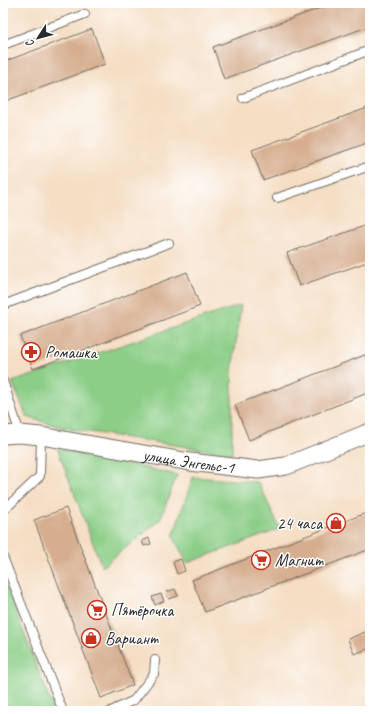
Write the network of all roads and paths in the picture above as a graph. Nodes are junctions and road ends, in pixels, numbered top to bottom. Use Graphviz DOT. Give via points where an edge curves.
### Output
graph roads {
  1 [pos="85,14"];
  2 [pos="3,45"];
  3 [pos="370,50"];
  4 [pos="243,98"];
  5 [pos="370,166"];
  6 [pos="277,198"];
  7 [pos="169,243"];
  8 [pos="3,306"];
  9 [pos="3,381"];
  10 [pos="370,432"];
  11 [pos="20,434"];
  12 [pos="3,435"];
  13 [pos="41,436"];
  14 [pos="3,511"];
  15 [pos="3,556"];
  16 [pos="155,660"];
  17 [pos="63,711"];
  18 [pos="111,711"];
  1 -- 2 [label="lane"];
  3 -- 4 [label="lane"];
  5 -- 6 [label="lane"];
  7 -- 8 [label="lane"];
  9 -- 11 [label="lane"];
  10 -- 13 [label="street, улица Энгельс-1" via="286,466 258,470 190,462"];
  11 -- 12 [label="street, улица Энгельс-1"];
  11 -- 13 [label="street, улица Энгельс-1"];
  13 -- 14 [label="lane" via="40,476"];
  15 -- 17 [label="lane"];
  16 -- 18 [label="lane" via="154,674 134,700"];
}
